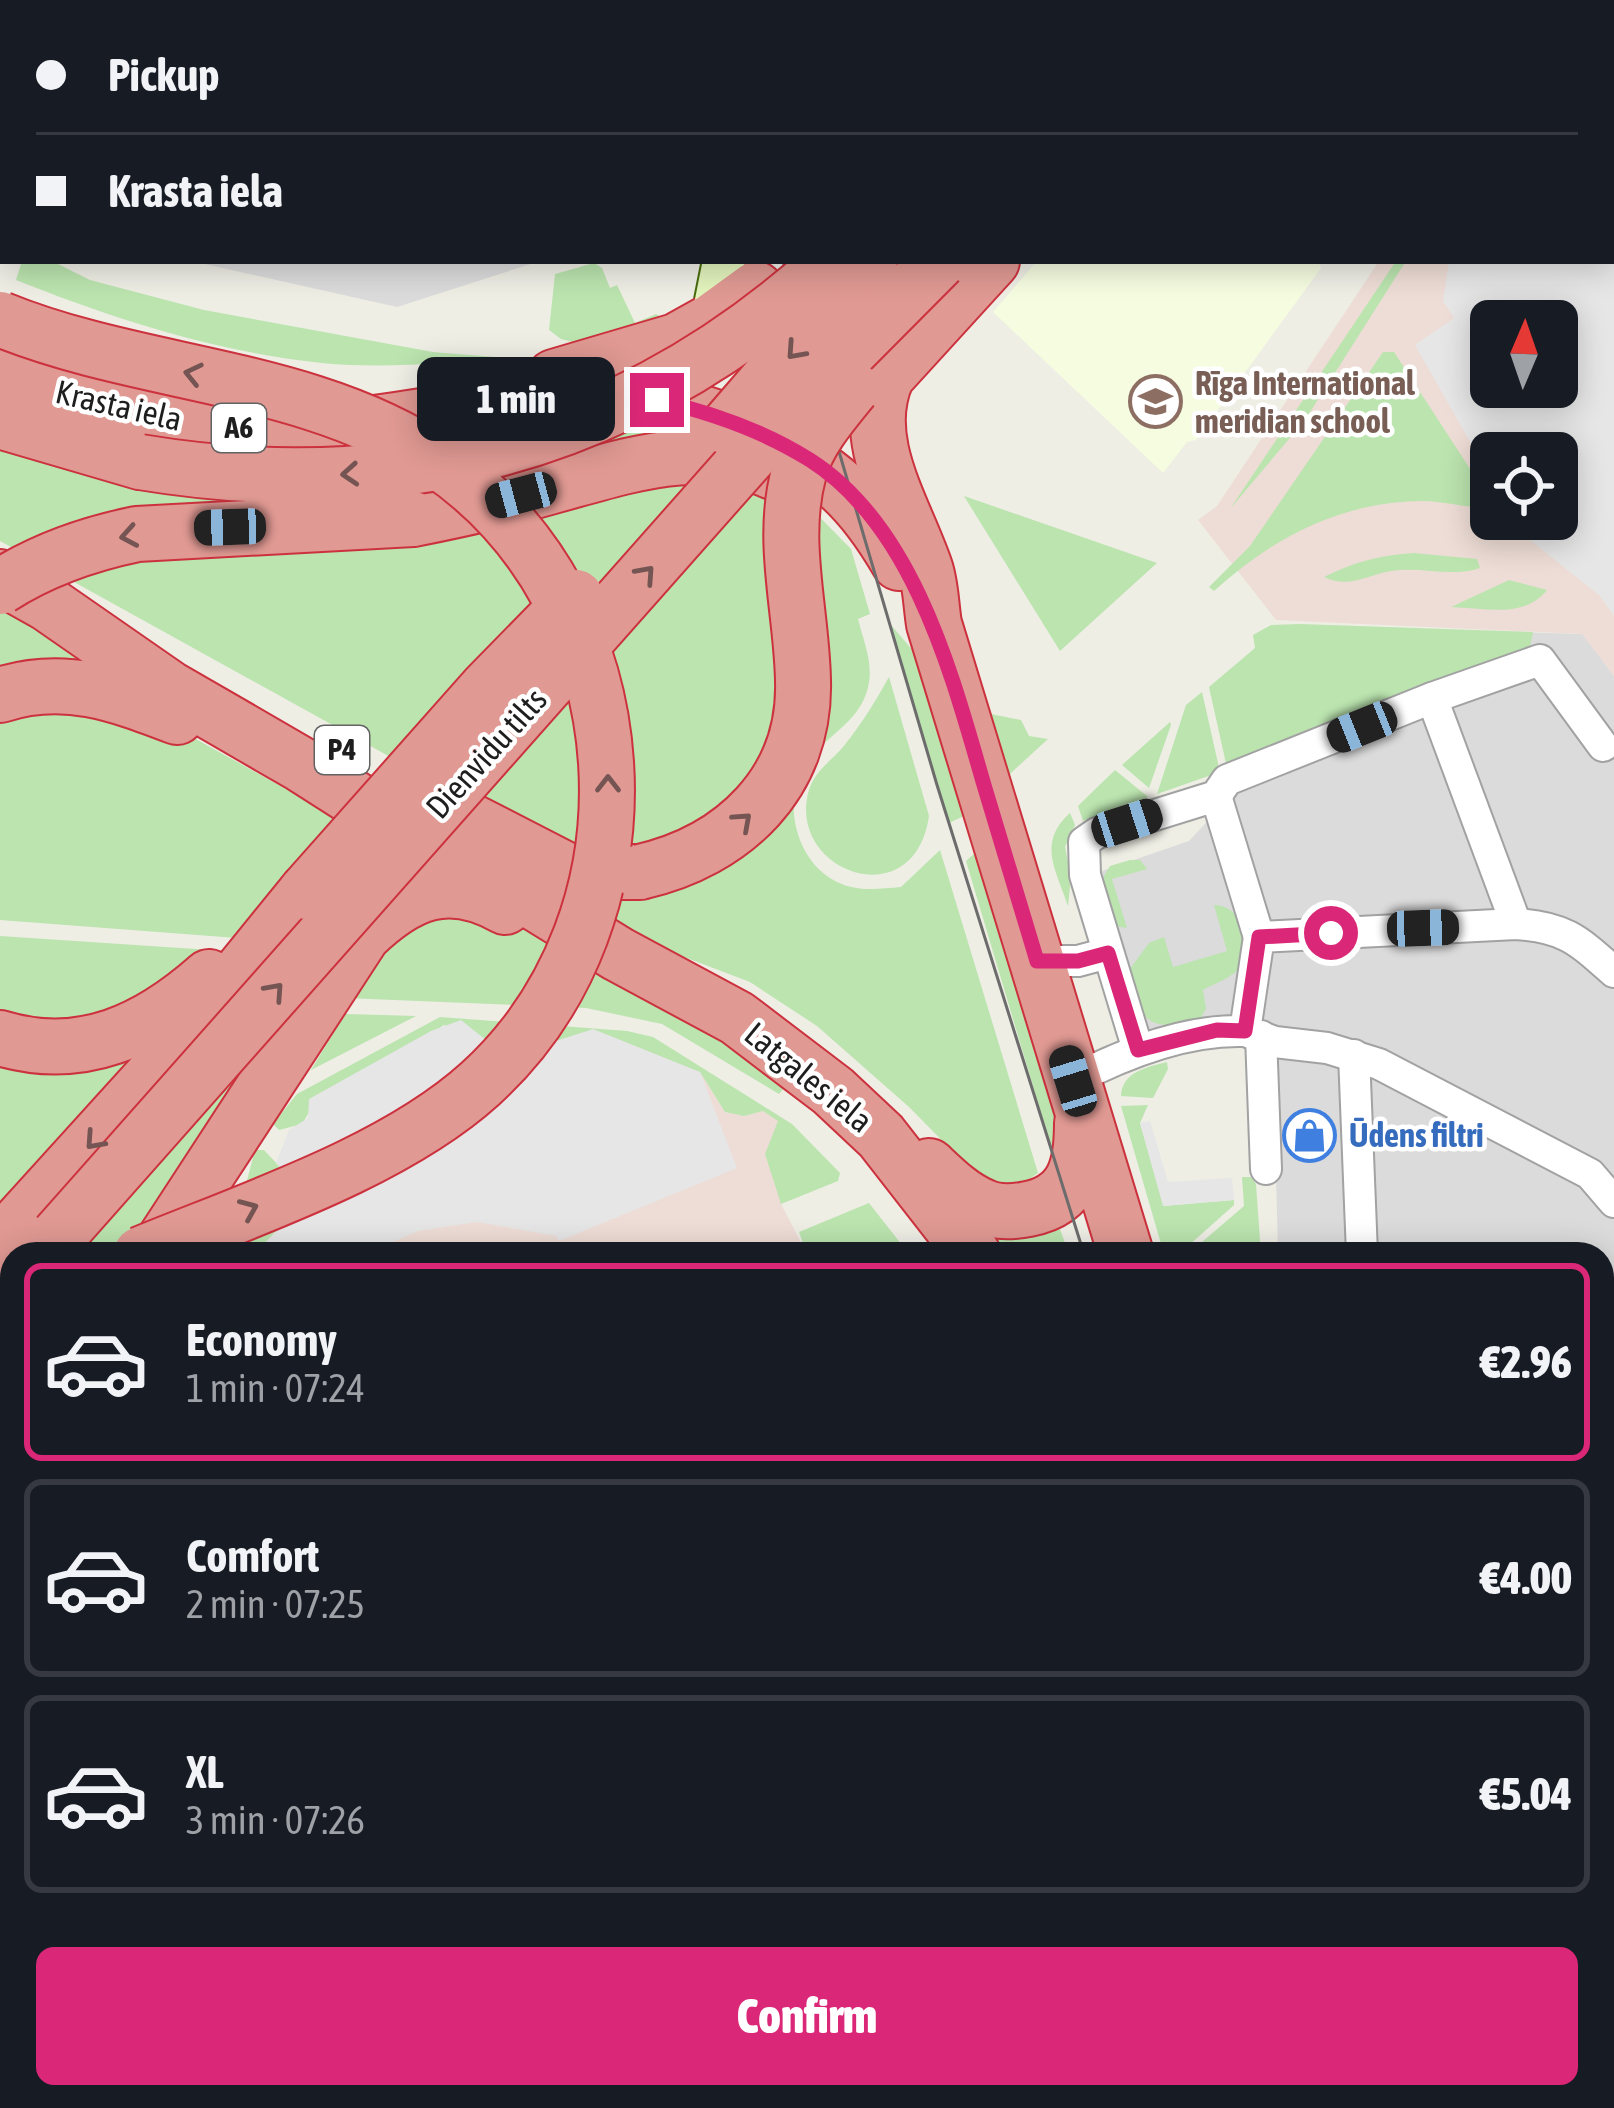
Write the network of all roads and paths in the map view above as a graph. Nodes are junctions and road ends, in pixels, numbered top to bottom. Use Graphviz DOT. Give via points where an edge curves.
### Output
graph roads {
  1 [pos="724,264"];
  2 [pos="785,264"];
  3 [pos="827,264"];
  4 [pos="868,264"];
  5 [pos="910,264"];
  6 [pos="965,264"];
  7 [pos="965,264"];
  8 [pos="966,264"];
  9 [pos="967,264"];
  10 [pos="0,320"];
  11 [pos="712,321"];
  12 [pos="0,372"];
  13 [pos="484,404"];
  14 [pos="0,421"];
  15 [pos="0,577"];
  16 [pos="24,595"];
  17 [pos="934,624"];
  18 [pos="0,695"];
  19 [pos="1432,698"];
  20 [pos="1603,746"];
  21 [pos="302,765"];
  22 [pos="1216,796"];
  23 [pos="306,892"];
  24 [pos="1516,924"];
  25 [pos="1259,937"];
  26 [pos="1108,953"];
  27 [pos="618,954"];
  28 [pos="1037,961"];
  29 [pos="1614,972"];
  30 [pos="1253,1034"];
  31 [pos="0,1038"];
  32 [pos="1138,1050"];
  33 [pos="1354,1054"];
  34 [pos="1077,1096"];
  35 [pos="881,1136"];
  36 [pos="1266,1168"];
  37 [pos="1614,1202"];
  38 [pos="33,1236"];
  39 [pos="163,1242"];
  40 [pos="169,1242"];
  41 [pos="964,1242"];
  42 [pos="1122,1242"];
  43 [pos="1362,1242"];
  1 -- 11 [label="street"];
  2 -- 11 [label="highway"];
  3 -- 14 [label="highway, one-way, bridge" via="712,355 628,400 541,438 450,461 354,475 231,476 140,462"];
  4 -- 23 [label="highway, Dienvidu tilts, one-way, bridge"];
  5 -- 9 [label="highway" via="946,276 968,274"];
  16 -- 6 [label="highway, P4, one-way, bridge" via="182,664 545,861 586,874 675,864 751,817 796,736 804,687 790,529 812,440"];
  38 -- 7 [label="highway, Dienvidu tilts, one-way, bridge" via="782,421"];
  8 -- 17 [label="highway" via="878,396 886,470 926,571"];
  40 -- 10 [label="highway, one-way, bridge" via="412,1133 516,1046 568,965 592,903 608,820 605,731 592,673 555,587 503,519 439,462 318,404"];
  11 -- 13 [label="highway" via="676,341"];
  12 -- 13 [label="highway, Krasta iela / A6" via="112,409 226,427 331,428"];
  13 -- 17 [label="highway, Krasta iela / A6" via="554,395 657,400 724,419 810,460 882,534"];
  15 -- 16 [label="highway, A6"];
  17 -- 16 [label="highway, one-way, bridge" via="897,594 805,488 725,458 660,457 413,519 96,542 33,568"];
  16 -- 21 [label="highway, A6"];
  17 -- 28 [label="highway, Latgales iela / A6"];
  18 -- 21 [label="highway" via="82,686"];
  19 -- 20 [label="street" via="1540,660"];
  19 -- 22 [label="street" via="1227,780"];
  19 -- 24 [label="street"];
  21 -- 27 [label="highway, A6"];
  22 -- 25 [label="street"];
  22 -- 26 [label="street" via="1084,842"];
  23 -- 31 [label="highway" via="170,1011 133,1031 70,1048"];
  23 -- 38 [label="highway, Dienvidu tilts, one-way"];
  24 -- 25 [label="street"];
  24 -- 29 [label="street" via="1573,936"];
  25 -- 30 [label="street"];
  26 -- 28 [label="street"];
  26 -- 32 [label="street"];
  27 -- 35 [label="highway, Latgales iela / A6" via="737,1018"];
  27 -- 39 [label="highway" via="460,890 436,890 387,912 363,935"];
  28 -- 34 [label="highway, Latgales iela / A6"];
  30 -- 32 [label="street" via="1217,1030"];
  30 -- 33 [label="street"];
  30 -- 36 [label="street"];
  32 -- 34 [label="street"];
  33 -- 37 [label="street" via="1590,1174"];
  33 -- 43 [label="street"];
  34 -- 35 [label="highway, Latgales iela / A6" via="1082,1154 1066,1193 1037,1208 985,1208"];
  34 -- 42 [label="highway, Latgales iela / A6"];
  35 -- 41 [label="highway, Latgales iela / A6"];
}
